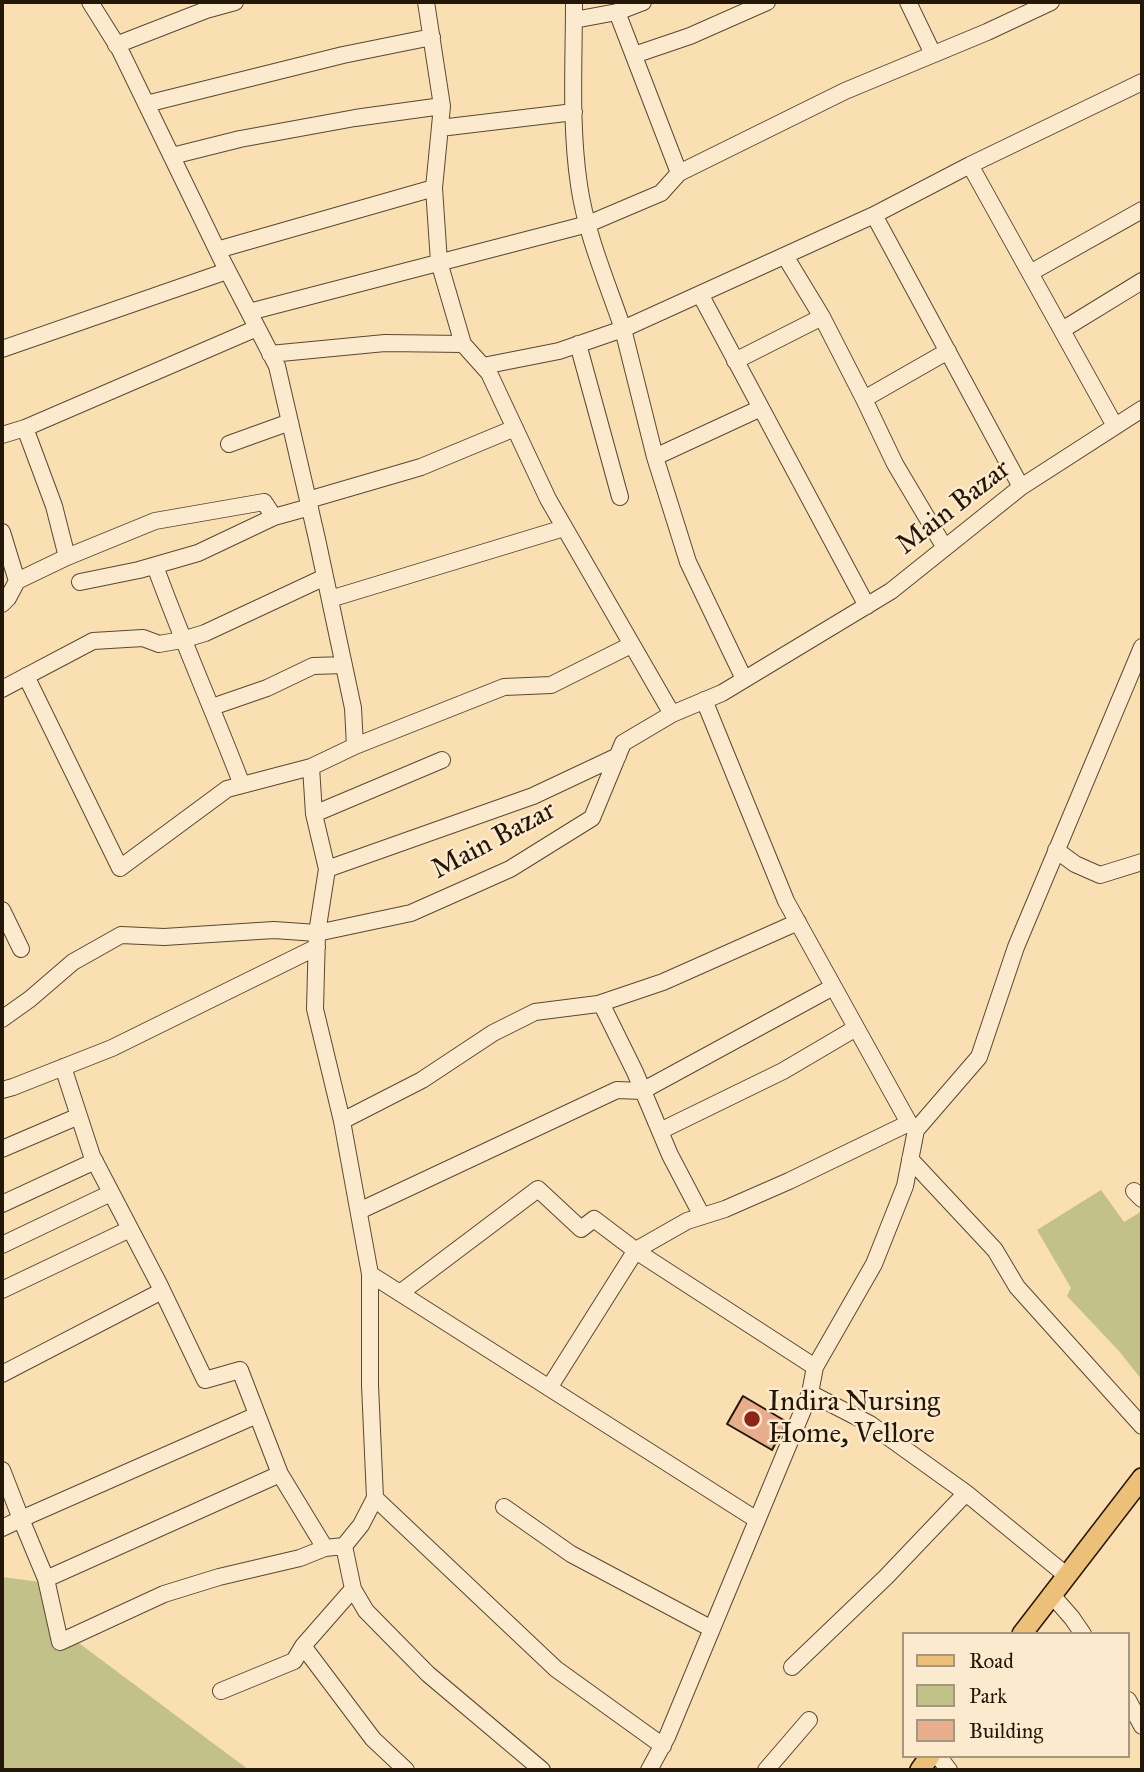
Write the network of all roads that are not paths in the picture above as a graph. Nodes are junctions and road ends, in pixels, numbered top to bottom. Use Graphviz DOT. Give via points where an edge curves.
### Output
graph roads {
  1 [pos="90,2"];
  2 [pos="235,2"];
  3 [pos="426,2"];
  4 [pos="574,2"];
  5 [pos="643,2"];
  6 [pos="767,2"];
  7 [pos="908,2"];
  8 [pos="1051,2"];
  9 [pos="617,12"];
  10 [pos="574,20"];
  11 [pos="432,37"];
  12 [pos="116,45"];
  13 [pos="933,54"];
  14 [pos="634,55"];
  15 [pos="1142,82"];
  16 [pos="146,104"];
  17 [pos="442,106"];
  18 [pos="574,112"];
  19 [pos="440,128"];
  20 [pos="172,156"];
  21 [pos="970,164"];
  22 [pos="679,173"];
  23 [pos="434,188"];
  24 [pos="1142,210"];
  25 [pos="874,215"];
  26 [pos="588,224"];
  27 [pos="217,250"];
  28 [pos="785,256"];
  29 [pos="439,262"];
  30 [pos="228,271"];
  31 [pos="1030,273"];
  32 [pos="1142,281"];
  33 [pos="700,294"];
  34 [pos="249,313"];
  35 [pos="822,317"];
  36 [pos="257,328"];
  37 [pos="624,329"];
  38 [pos="1062,330"];
  39 [pos="463,344"];
  40 [pos="578,344"];
  41 [pos="2,349"];
  42 [pos="948,351"];
  43 [pos="270,354"];
  44 [pos="736,361"];
  45 [pos="483,366"];
  46 [pos="863,399"];
  47 [pos="761,408"];
  48 [pos="1142,409"];
  49 [pos="290,422"];
  50 [pos="1115,426"];
  51 [pos="25,428"];
  52 [pos="515,428"];
  53 [pos="2,435"];
  54 [pos="229,444"];
  55 [pos="655,457"];
  56 [pos="1021,487"];
  57 [pos="620,497"];
  58 [pos="309,504"];
  59 [pos="274,517"];
  60 [pos="564,528"];
  61 [pos="2,533"];
  62 [pos="945,548"];
  63 [pos="67,557"];
  64 [pos="156,565"];
  65 [pos="325,577"];
  66 [pos="17,582"];
  67 [pos="80,582"];
  68 [pos="330,599"];
  69 [pos="2,604"];
  70 [pos="867,606"];
  71 [pos="182,640"];
  72 [pos="631,645"];
  73 [pos="1142,647"];
  74 [pos="344,665"];
  75 [pos="26,676"];
  76 [pos="744,679"];
  77 [pos="2,689"];
  78 [pos="704,700"];
  79 [pos="212,708"];
  80 [pos="671,714"];
  81 [pos="355,746"];
  82 [pos="618,756"];
  83 [pos="442,760"];
  84 [pos="311,766"];
  85 [pos="242,785"];
  86 [pos="314,814"];
  87 [pos="1056,850"];
  88 [pos="1142,862"];
  89 [pos="327,869"];
  90 [pos="2,910"];
  91 [pos="798,922"];
  92 [pos="317,940"];
  93 [pos="21,949"];
  94 [pos="833,986"];
  95 [pos="601,1003"];
  96 [pos="2,1019"];
  97 [pos="856,1028"];
  98 [pos="63,1067"];
  99 [pos="2,1090"];
  100 [pos="642,1091"];
  101 [pos="79,1116"];
  102 [pos="342,1121"];
  103 [pos="912,1126"];
  104 [pos="660,1131"];
  105 [pos="2,1149"];
  106 [pos="910,1159"];
  107 [pos="95,1161"];
  108 [pos="111,1193"];
  109 [pos="2,1205"];
  110 [pos="359,1211"];
  111 [pos="702,1216"];
  112 [pos="130,1229"];
  113 [pos="2,1245"];
  114 [pos="636,1250"];
  115 [pos="370,1274"];
  116 [pos="2,1290"];
  117 [pos="162,1291"];
  118 [pos="400,1293"];
  119 [pos="815,1367"];
  120 [pos="2,1374"];
  121 [pos="549,1388"];
  122 [pos="810,1392"];
  123 [pos="257,1415"];
  124 [pos="1142,1426"];
  125 [pos="280,1474"];
  126 [pos="1142,1478"];
  127 [pos="3,1479"];
  128 [pos="966,1493"];
  129 [pos="375,1498"];
  130 [pos="504,1507"];
  131 [pos="21,1519"];
  132 [pos="757,1520"];
  133 [pos="2,1528"];
  134 [pos="344,1546"];
  135 [pos="325,1548"];
  136 [pos="1066,1575"];
  137 [pos="46,1578"];
  138 [pos="353,1589"];
  139 [pos="1051,1594"];
  140 [pos="712,1629"];
  141 [pos="1023,1632"];
  142 [pos="1082,1632"];
  143 [pos="303,1646"];
  144 [pos="792,1667"];
  145 [pos="220,1691"];
  146 [pos="1130,1704"];
  147 [pos="808,1720"];
  148 [pos="1142,1726"];
  149 [pos="663,1746"];
  150 [pos="406,1770"];
  151 [pos="542,1770"];
  152 [pos="649,1770"];
  153 [pos="765,1770"];
  1 -- 12 [label="street"];
  2 -- 12 [label="street"];
  3 -- 11 [label="street"];
  4 -- 10 [label="street"];
  5 -- 9 [label="street"];
  6 -- 14 [label="street"];
  7 -- 13 [label="street"];
  8 -- 13 [label="street"];
  9 -- 10 [label="street"];
  9 -- 14 [label="street"];
  10 -- 18 [label="street"];
  11 -- 16 [label="street"];
  11 -- 17 [label="street"];
  12 -- 16 [label="street"];
  13 -- 22 [label="street" via="845,91"];
  14 -- 22 [label="street"];
  15 -- 21 [label="street"];
  16 -- 20 [label="street"];
  17 -- 19 [label="street"];
  17 -- 20 [label="street" via="355,118"];
  18 -- 19 [label="street"];
  18 -- 26 [label="street" via="579,187"];
  19 -- 23 [label="street"];
  20 -- 27 [label="street"];
  21 -- 25 [label="street"];
  21 -- 31 [label="street"];
  22 -- 26 [label="street" via="661,193"];
  23 -- 27 [label="street"];
  23 -- 29 [label="street"];
  24 -- 31 [label="street"];
  25 -- 28 [label="street"];
  25 -- 42 [label="street"];
  26 -- 29 [label="street"];
  26 -- 37 [label="street"];
  27 -- 30 [label="street"];
  28 -- 33 [label="street"];
  28 -- 35 [label="street"];
  29 -- 34 [label="street"];
  29 -- 39 [label="street"];
  30 -- 34 [label="street"];
  30 -- 41 [label="street"];
  31 -- 38 [label="street"];
  32 -- 38 [label="street"];
  33 -- 37 [label="street"];
  33 -- 44 [label="street"];
  34 -- 36 [label="street"];
  35 -- 44 [label="street"];
  35 -- 46 [label="street"];
  36 -- 43 [label="street"];
  36 -- 51 [label="street"];
  37 -- 40 [label="street"];
  37 -- 55 [label="street"];
  38 -- 50 [label="street"];
  39 -- 43 [label="street" via="385,343"];
  39 -- 45 [label="street"];
  40 -- 45 [label="street"];
  40 -- 57 [label="street"];
  42 -- 46 [label="street"];
  42 -- 56 [label="street"];
  43 -- 49 [label="street"];
  44 -- 47 [label="street"];
  45 -- 52 [label="street"];
  46 -- 62 [label="street"];
  47 -- 55 [label="street"];
  47 -- 70 [label="street"];
  48 -- 50 [label="street, Main Bazar"];
  49 -- 54 [label="street"];
  49 -- 58 [label="street"];
  50 -- 56 [label="street, Main Bazar"];
  51 -- 53 [label="street"];
  51 -- 63 [label="street"];
  52 -- 58 [label="street" via="421,467"];
  52 -- 60 [label="street"];
  55 -- 76 [label="street" via="688,562"];
  56 -- 62 [label="street, Main Bazar"];
  58 -- 59 [label="street"];
  58 -- 65 [label="street"];
  59 -- 63 [label="street" via="264,502 155,521"];
  59 -- 64 [label="street" via="198,553"];
  60 -- 68 [label="street"];
  60 -- 72 [label="street"];
  61 -- 66 [label="street"];
  62 -- 70 [label="street, Main Bazar"];
  63 -- 66 [label="street"];
  64 -- 67 [label="street"];
  64 -- 71 [label="street"];
  65 -- 68 [label="street"];
  65 -- 71 [label="street" via="216,629"];
  66 -- 69 [label="street"];
  68 -- 74 [label="street"];
  70 -- 76 [label="street, Main Bazar"];
  71 -- 75 [label="street" via="159,644 142,638 93,641"];
  71 -- 79 [label="street"];
  72 -- 80 [label="street"];
  72 -- 81 [label="street" via="551,685 503,687"];
  73 -- 87 [label="street"];
  74 -- 79 [label="street" via="313,666"];
  74 -- 81 [label="street"];
  75 -- 77 [label="street"];
  75 -- 85 [label="street" via="120,868 227,789"];
  76 -- 78 [label="street, Main Bazar"];
  78 -- 80 [label="street, Main Bazar"];
  78 -- 91 [label="street"];
  79 -- 85 [label="street"];
  80 -- 82 [label="street, Main Bazar" via="623,743"];
  81 -- 84 [label="street"];
  82 -- 89 [label="street" via="533,796"];
  82 -- 92 [label="street, Main Bazar" via="592,818 510,869 411,913"];
  83 -- 86 [label="street"];
  84 -- 85 [label="street"];
  84 -- 86 [label="street"];
  86 -- 89 [label="street"];
  87 -- 88 [label="street" via="1100,875"];
  87 -- 103 [label="street" via="1016,947 979,1057"];
  89 -- 92 [label="street"];
  90 -- 93 [label="street"];
  91 -- 94 [label="street"];
  91 -- 95 [label="street" via="663,982"];
  92 -- 96 [label="street, Main Bazar" via="274,930 121,935 73,962"];
  92 -- 98 [label="street" via="112,1048"];
  92 -- 102 [label="street" via="315,1009"];
  94 -- 97 [label="street"];
  94 -- 100 [label="street"];
  95 -- 100 [label="street"];
  95 -- 102 [label="street" via="535,1012 422,1080"];
  97 -- 103 [label="street"];
  97 -- 104 [label="street" via="783,1071"];
  98 -- 99 [label="street"];
  98 -- 101 [label="street"];
  100 -- 104 [label="street"];
  100 -- 110 [label="street" via="617,1090"];
  101 -- 105 [label="street"];
  101 -- 107 [label="street"];
  102 -- 110 [label="street"];
  103 -- 106 [label="street"];
  103 -- 111 [label="street"];
  104 -- 111 [label="street"];
  106 -- 119 [label="street" via="905,1186 874,1264"];
  106 -- 124 [label="street" via="995,1250 1017,1286"];
  107 -- 108 [label="street"];
  107 -- 109 [label="street"];
  108 -- 112 [label="street"];
  108 -- 113 [label="street"];
  110 -- 115 [label="street"];
  111 -- 114 [label="street"];
  112 -- 116 [label="street"];
  112 -- 117 [label="street"];
  114 -- 118 [label="street" via="594,1219 581,1229 538,1189"];
  114 -- 119 [label="street"];
  114 -- 121 [label="street"];
  115 -- 118 [label="street"];
  115 -- 129 [label="street"];
  117 -- 120 [label="street"];
  117 -- 123 [label="street" via="205,1380 240,1370"];
  118 -- 121 [label="street"];
  119 -- 122 [label="street"];
  121 -- 132 [label="street"];
  122 -- 128 [label="street" via="870,1424"];
  122 -- 132 [label="street"];
  123 -- 125 [label="street"];
  123 -- 131 [label="street"];
  125 -- 135 [label="street"];
  125 -- 137 [label="street"];
  126 -- 136 [label="main road"];
  127 -- 131 [label="street"];
  128 -- 136 [label="street"];
  128 -- 144 [label="street"];
  129 -- 134 [label="street"];
  129 -- 149 [label="street" via="556,1669"];
  130 -- 140 [label="street" via="571,1554"];
  131 -- 133 [label="street"];
  131 -- 137 [label="street"];
  132 -- 140 [label="street"];
  134 -- 135 [label="street"];
  134 -- 138 [label="street"];
  135 -- 137 [label="street" via="164,1594 60,1642"];
  136 -- 139 [label="main road"];
  138 -- 143 [label="street"];
  138 -- 151 [label="street" via="366,1611 428,1674"];
  139 -- 141 [label="main road"];
  139 -- 142 [label="street"];
  140 -- 149 [label="street"];
  143 -- 145 [label="street" via="294,1661"];
  143 -- 150 [label="street" via="373,1739"];
  146 -- 148 [label="street"];
  147 -- 153 [label="street"];
  149 -- 152 [label="street"];
}
